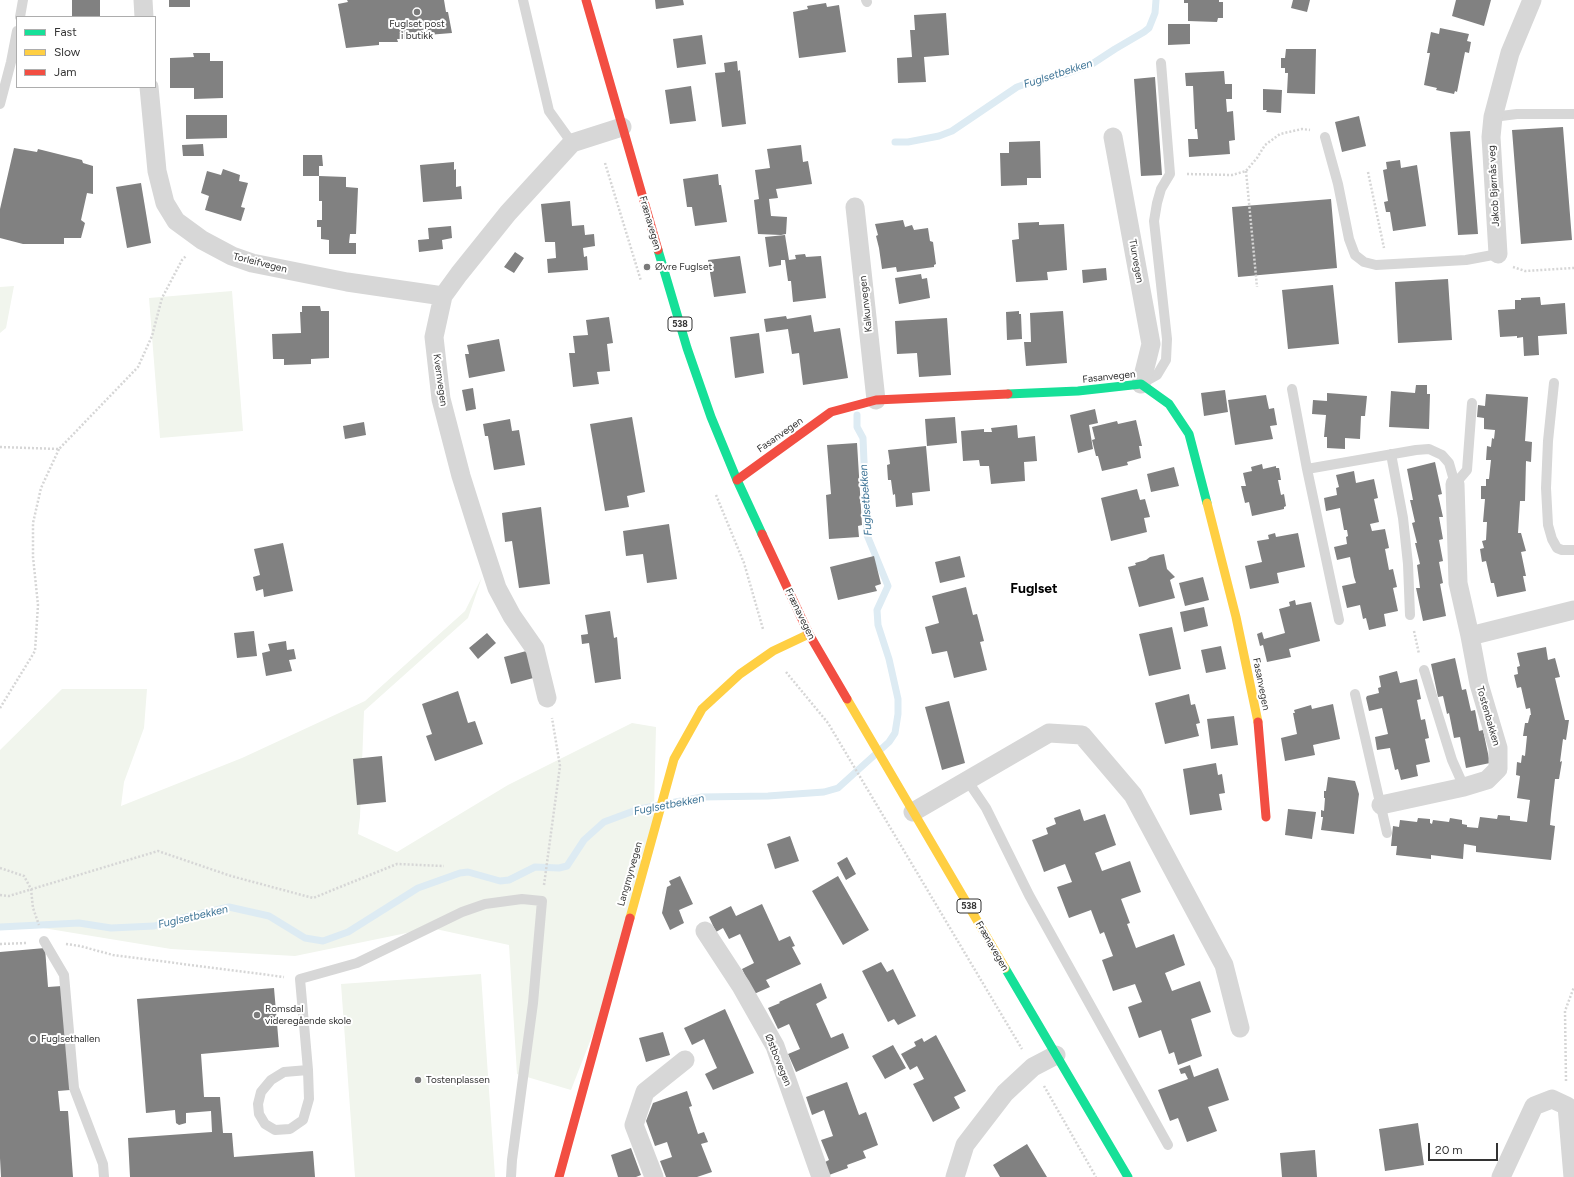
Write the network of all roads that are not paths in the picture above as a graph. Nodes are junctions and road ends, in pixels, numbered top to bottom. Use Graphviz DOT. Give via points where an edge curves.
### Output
graph roads {
  1 [pos="23,0"];
  2 [pos="143,0"];
  3 [pos="523,0"];
  4 [pos="586,0"];
  5 [pos="1532,0"];
  6 [pos="20,16"];
  7 [pos="144,16"];
  8 [pos="16,36"];
  9 [pos="1161,63"];
  10 [pos="149,88"];
  11 [pos="0,104"];
  12 [pos="1574,114"];
  13 [pos="1493,117"];
  14 [pos="622,127"];
  15 [pos="1114,137"];
  16 [pos="1325,137"];
  17 [pos="572,143"];
  18 [pos="855,207"];
  19 [pos="1498,254"];
  20 [pos="443,296"];
  21 [pos="1554,383"];
  22 [pos="1141,384"];
  23 [pos="1292,389"];
  24 [pos="876,400"];
  25 [pos="1472,403"];
  26 [pos="1391,454"];
  27 [pos="1307,469"];
  28 [pos="737,480"];
  29 [pos="1455,484"];
  30 [pos="1574,550"];
  31 [pos="1574,610"];
  32 [pos="1410,615"];
  33 [pos="1339,620"];
  34 [pos="809,634"];
  35 [pos="1470,636"];
  36 [pos="1424,670"];
  37 [pos="1355,694"];
  38 [pos="547,698"];
  39 [pos="967,780"];
  40 [pos="1464,786"];
  41 [pos="1381,805"];
  42 [pos="913,812"];
  43 [pos="1266,818"];
  44 [pos="1387,833"];
  45 [pos="705,931"];
  46 [pos="44,941"];
  47 [pos="1240,1028"];
  48 [pos="1056,1054"];
  49 [pos="685,1060"];
  50 [pos="308,1070"];
  51 [pos="1168,1145"];
  52 [pos="104,1177"];
  53 [pos="511,1177"];
  54 [pos="559,1177"];
  55 [pos="654,1177"];
  56 [pos="821,1177"];
  57 [pos="955,1177"];
  58 [pos="1128,1177"];
  59 [pos="1502,1177"];
  60 [pos="1573,1177"];
  1 -- 6 [label="lane"];
  2 -- 7 [label="street"];
  3 -- 17 [label="lane" via="549,111"];
  4 -- 14 [label="main road, Frænavegen / 538"];
  5 -- 13 [label="street, Jakob Bjørnås veg" via="1510,53"];
  8 -- 11 [label="lane"];
  9 -- 22 [label="lane" via="1170,174 1161,189 1154,221 1167,339 1166,360 1157,375"];
  10 -- 20 [label="street, Torleifvegen" via="157,170 164,203 176,221 202,240 252,263 347,282"];
  12 -- 13 [label="lane" via="1517,114"];
  13 -- 19 [label="street, Jakob Bjørnås veg" via="1491,137"];
  14 -- 17 [label="street, Kvernvegen"];
  14 -- 28 [label="main road, Frænavegen / 538" via="687,348"];
  15 -- 22 [label="street, Tiurvegen" via="1151,344"];
  16 -- 19 [label="lane" via="1349,239 1355,255 1364,262 1376,265 1466,260"];
  17 -- 20 [label="street, Kvernvegen" via="508,213"];
  18 -- 24 [label="street, Kalkunvegen"];
  20 -- 38 [label="street, Kvernvegen" via="434,337 441,399 461,476 497,588 512,616 535,649"];
  21 -- 30 [label="lane" via="1546,488 1548,526 1556,548"];
  22 -- 24 [label="main road, Fasanvegen" via="1078,391"];
  22 -- 43 [label="main road, Fasanvegen" via="1169,404 1189,434 1238,624 1258,724"];
  23 -- 27 [label="lane"];
  24 -- 28 [label="main road, Fasanvegen" via="831,412"];
  25 -- 29 [label="lane" via="1467,470"];
  26 -- 27 [label="lane"];
  26 -- 29 [label="lane" via="1429,449 1442,455 1449,463"];
  26 -- 32 [label="lane" via="1403,518"];
  27 -- 33 [label="lane"];
  28 -- 34 [label="main road, Frænavegen / 538"];
  29 -- 35 [label="street, Tostenbakken" via="1458,583"];
  31 -- 35 [label="street"];
  34 -- 42 [label="main road, Frænavegen / 538"];
  34 -- 54 [label="main road, Langmyrvegen" via="773,651 740,674 702,709 674,759"];
  35 -- 40 [label="street, Tostenbakken" via="1479,684 1498,748 1498,769 1487,780"];
  36 -- 40 [label="lane" via="1452,760"];
  37 -- 41 [label="lane"];
  39 -- 42 [label="street"];
  39 -- 47 [label="street" via="1049,733 1082,735 1137,801 1224,965"];
  39 -- 51 [label="lane" via="986,808 1029,895"];
  40 -- 41 [label="street, Tostenbakken"];
  41 -- 44 [label="lane"];
  42 -- 48 [label="main road, Frænavegen / 538"];
  45 -- 56 [label="street, Østbovegen" via="741,986 775,1046"];
  46 -- 52 [label="lane" via="64,976 74,1088 103,1164"];
  48 -- 57 [label="street" via="1033,1067 1005,1092 965,1145"];
  48 -- 58 [label="main road, Frænavegen / 538"];
  49 -- 55 [label="street" via="645,1092 634,1125"];
  50 -- 50 [label="lane" via="284,1072 271,1080 261,1092 259,1114 265,1124 275,1130 290,1129 303,1120 309,1099"];
  50 -- 53 [label="lane" via="300,979 357,963 462,912 485,904 522,900 542,901 533,1004"];
  59 -- 60 [label="street" via="1534,1106 1559,1102"];
}
